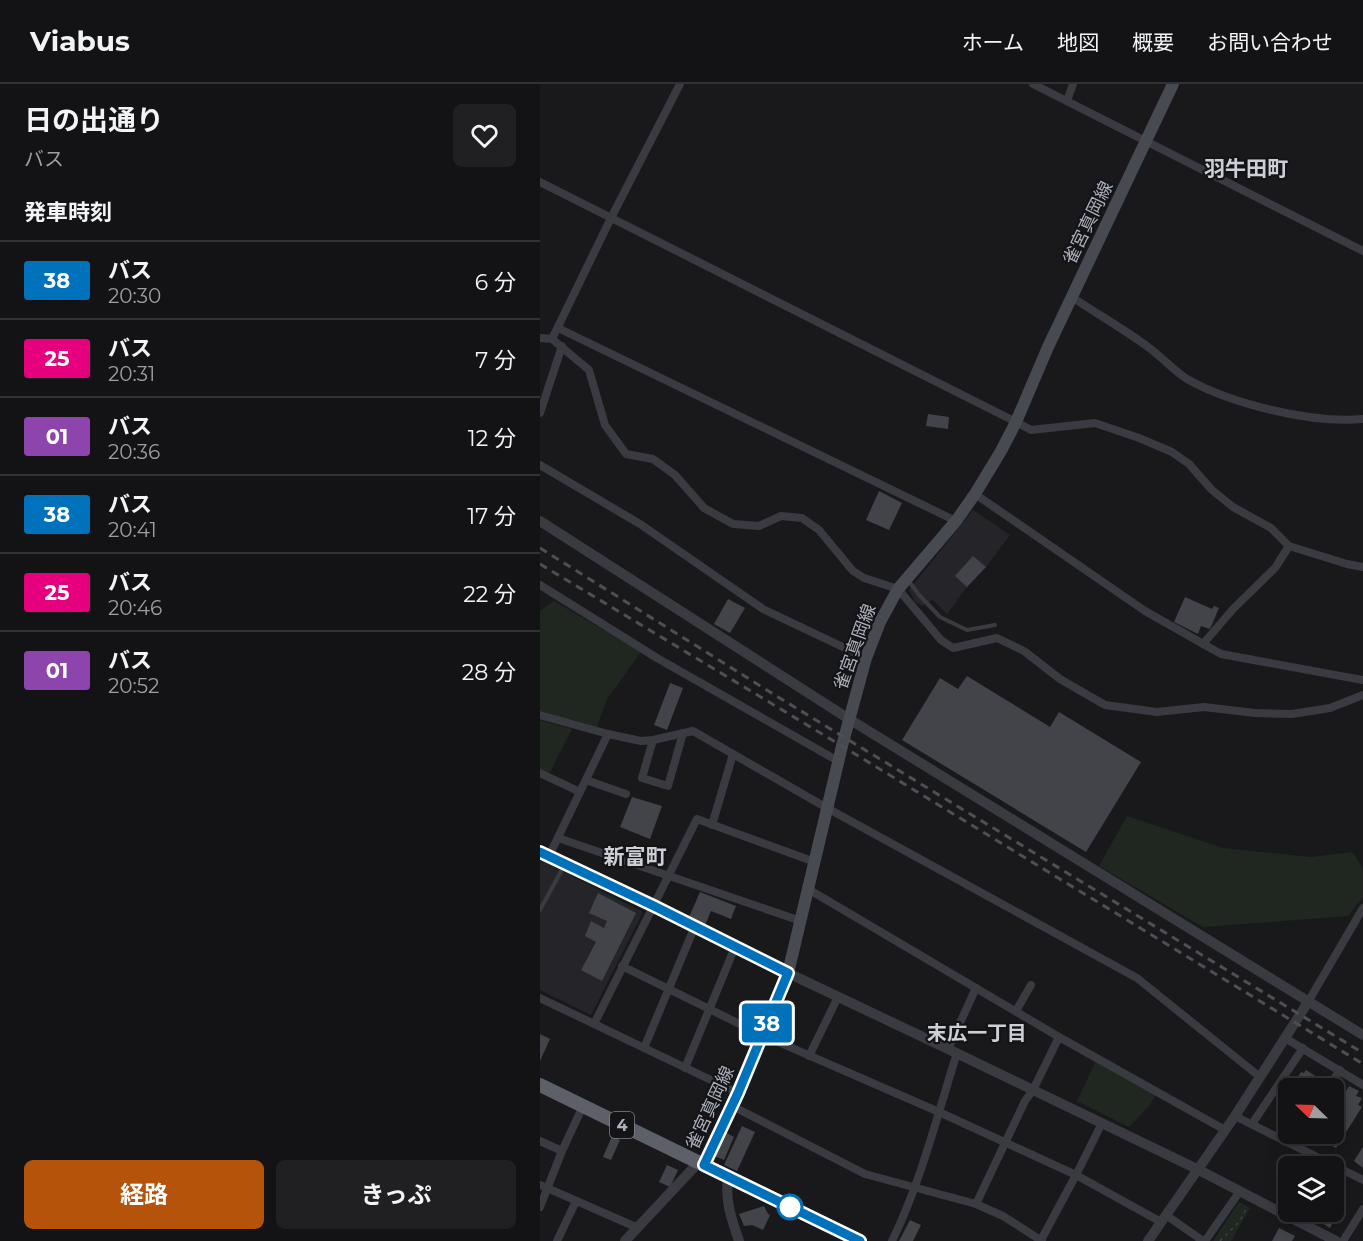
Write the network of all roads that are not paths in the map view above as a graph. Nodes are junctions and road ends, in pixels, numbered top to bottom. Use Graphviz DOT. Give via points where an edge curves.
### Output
graph roads {
  1 [pos="680,84"];
  2 [pos="1033,84"];
  3 [pos="1073,84"];
  4 [pos="1173,84"];
  5 [pos="1067,101"];
  6 [pos="1147,141"];
  7 [pos="540,182"];
  8 [pos="611,218"];
  9 [pos="1363,251"];
  10 [pos="1072,297"];
  11 [pos="558,328"];
  12 [pos="540,338"];
  13 [pos="552,339"];
  14 [pos="562,346"];
  15 [pos="542,402"];
  16 [pos="540,413"];
  17 [pos="1363,419"];
  18 [pos="1016,422"];
  19 [pos="540,465"];
  20 [pos="975,494"];
  21 [pos="540,521"];
  22 [pos="956,521"];
  23 [pos="1289,546"];
  24 [pos="1363,567"];
  25 [pos="907,579"];
  26 [pos="540,585"];
  27 [pos="898,589"];
  28 [pos="995,625"];
  29 [pos="1203,644"];
  30 [pos="866,658"];
  31 [pos="1363,680"];
  32 [pos="1363,695"];
  33 [pos="540,715"];
  34 [pos="849,719"];
  35 [pos="683,733"];
  36 [pos="608,734"];
  37 [pos="653,740"];
  38 [pos="733,754"];
  39 [pos="838,761"];
  40 [pos="540,773"];
  41 [pos="586,780"];
  42 [pos="580,792"];
  43 [pos="626,795"];
  44 [pos="827,808"];
  45 [pos="712,825"];
  46 [pos="558,838"];
  47 [pos="544,854"];
  48 [pos="815,862"];
  49 [pos="565,864"];
  50 [pos="669,876"];
  51 [pos="808,889"];
  52 [pos="654,906"];
  53 [pos="1363,908"];
  54 [pos="540,910"];
  55 [pos="801,921"];
  56 [pos="695,926"];
  57 [pos="735,947"];
  58 [pos="622,966"];
  59 [pos="788,973"];
  60 [pos="1031,985"];
  61 [pos="976,988"];
  62 [pos="669,989"];
  63 [pos="838,997"];
  64 [pos="540,998"];
  65 [pos="1308,1002"];
  66 [pos="709,1009"];
  67 [pos="1016,1011"];
  68 [pos="594,1024"];
  69 [pos="762,1035"];
  70 [pos="1363,1035"];
  71 [pos="1059,1037"];
  72 [pos="1285,1038"];
  73 [pos="644,1048"];
  74 [pos="1303,1048"];
  75 [pos="952,1051"];
  76 [pos="809,1056"];
  77 [pos="685,1068"];
  78 [pos="1340,1070"];
  79 [pos="1260,1077"];
  80 [pos="1335,1078"];
  81 [pos="540,1085"];
  82 [pos="1363,1085"];
  83 [pos="1033,1090"];
  84 [pos="738,1093"];
  85 [pos="583,1106"];
  86 [pos="732,1106"];
  87 [pos="939,1112"];
  88 [pos="1235,1116"];
  89 [pos="1102,1123"];
  90 [pos="1252,1124"];
  91 [pos="1224,1130"];
  92 [pos="1278,1137"];
  93 [pos="540,1141"];
  94 [pos="1005,1143"];
  95 [pos="1292,1144"];
  96 [pos="562,1151"];
  97 [pos="701,1164"];
  98 [pos="1197,1169"];
  99 [pos="1076,1175"];
  100 [pos="728,1177"];
  101 [pos="1363,1180"];
  102 [pos="544,1186"];
  103 [pos="914,1188"];
  104 [pos="1240,1191"];
  105 [pos="576,1201"];
  106 [pos="976,1204"];
  107 [pos="540,1207"];
  108 [pos="1363,1209"];
  109 [pos="1163,1218"];
  110 [pos="638,1228"];
  111 [pos="1041,1240"];
  112 [pos="556,1241"];
  113 [pos="625,1241"];
  114 [pos="739,1241"];
  115 [pos="860,1241"];
  116 [pos="892,1241"];
  117 [pos="1148,1241"];
  118 [pos="1204,1241"];
  119 [pos="1336,1241"];
  120 [pos="1343,1241"];
  1 -- 8 [label="street"];
  2 -- 5 [label="street"];
  3 -- 5 [label="street"];
  4 -- 6 [label="main road, 雀宮真岡線"];
  5 -- 6 [label="street"];
  6 -- 9 [label="street"];
  6 -- 10 [label="main road, 雀宮真岡線"];
  7 -- 8 [label="street"];
  8 -- 11 [label="street"];
  8 -- 18 [label="street"];
  10 -- 17 [label="street" via="1150,348 1186,378 1218,392 1251,405 1305,416"];
  10 -- 18 [label="main road, 雀宮真岡線"];
  11 -- 13 [label="street"];
  11 -- 22 [label="street"];
  12 -- 13 [label="street"];
  13 -- 14 [label="street"];
  14 -- 15 [label="street"];
  14 -- 27 [label="street" via="589,370 605,425 626,454 653,459 675,475 704,508 733,524 759,526 781,516 802,519 819,530 853,571"];
  15 -- 16 [label="street"];
  18 -- 20 [label="main road, 雀宮真岡線"];
  18 -- 23 [label="street" via="1031,430 1095,423 1172,452 1233,507 1271,528"];
  19 -- 30 [label="street" via="640,524 763,609"];
  20 -- 22 [label="main road, 雀宮真岡線"];
  20 -- 29 [label="street" via="1145,611"];
  21 -- 34 [label="street"];
  22 -- 25 [label="main road, 雀宮真岡線"];
  23 -- 24 [label="street"];
  23 -- 29 [label="street" via="1275,568"];
  25 -- 27 [label="main road, 雀宮真岡線"];
  25 -- 28 [label="lane" via="940,617 967,630"];
  26 -- 39 [label="street" via="657,658"];
  27 -- 30 [label="main road, 雀宮真岡線"];
  27 -- 32 [label="street" via="941,640 953,648 997,638 1024,651 1060,679 1105,705 1157,712 1204,707 1292,714 1330,708"];
  29 -- 31 [label="street" via="1221,654"];
  30 -- 34 [label="main road, 雀宮真岡線"];
  33 -- 36 [label="street"];
  34 -- 39 [label="main road, 雀宮真岡線"];
  34 -- 65 [label="street"];
  35 -- 37 [label="street"];
  35 -- 37 [label="street" via="668,786 642,778"];
  35 -- 38 [label="street" via="693,731"];
  36 -- 37 [label="street"];
  36 -- 41 [label="street"];
  38 -- 44 [label="street"];
  38 -- 45 [label="street"];
  39 -- 44 [label="main road, 雀宮真岡線"];
  40 -- 42 [label="street"];
  41 -- 42 [label="street"];
  41 -- 43 [label="street"];
  42 -- 46 [label="street"];
  44 -- 48 [label="main road, 雀宮真岡線"];
  44 -- 79 [label="street" via="1137,978"];
  45 -- 48 [label="street"];
  45 -- 50 [label="street" via="698,819"];
  46 -- 47 [label="street"];
  46 -- 50 [label="street"];
  47 -- 49 [label="street"];
  48 -- 51 [label="main road, 雀宮真岡線"];
  49 -- 52 [label="street"];
  49 -- 54 [label="lane"];
  50 -- 52 [label="street"];
  50 -- 55 [label="street"];
  51 -- 55 [label="main road, 雀宮真岡線"];
  51 -- 61 [label="street"];
  52 -- 56 [label="street"];
  52 -- 58 [label="street"];
  53 -- 65 [label="street"];
  55 -- 59 [label="main road, 雀宮真岡線"];
  56 -- 57 [label="street"];
  56 -- 62 [label="street"];
  57 -- 59 [label="street"];
  57 -- 66 [label="street"];
  58 -- 62 [label="street"];
  58 -- 68 [label="street"];
  59 -- 63 [label="street"];
  59 -- 69 [label="main road, 雀宮真岡線"];
  60 -- 67 [label="street"];
  61 -- 67 [label="street"];
  61 -- 75 [label="street"];
  62 -- 66 [label="street"];
  62 -- 73 [label="street"];
  63 -- 75 [label="street"];
  63 -- 76 [label="street"];
  64 -- 68 [label="street"];
  65 -- 70 [label="street"];
  65 -- 72 [label="street"];
  66 -- 69 [label="street"];
  66 -- 77 [label="street"];
  67 -- 71 [label="street"];
  68 -- 73 [label="street"];
  69 -- 76 [label="street"];
  69 -- 84 [label="main road, 雀宮真岡線"];
  71 -- 83 [label="street"];
  71 -- 91 [label="street"];
  72 -- 74 [label="street"];
  72 -- 79 [label="street"];
  73 -- 77 [label="street"];
  74 -- 78 [label="street"];
  74 -- 90 [label="street"];
  75 -- 83 [label="street"];
  75 -- 87 [label="street"];
  76 -- 87 [label="street"];
  77 -- 84 [label="street"];
  78 -- 80 [label="street"];
  78 -- 82 [label="street"];
  79 -- 88 [label="street"];
  81 -- 85 [label="highway, 4"];
  83 -- 89 [label="street"];
  83 -- 94 [label="street"];
  84 -- 86 [label="main road, 雀宮真岡線"];
  85 -- 96 [label="street"];
  85 -- 97 [label="highway, 4"];
  86 -- 97 [label="main road, 雀宮真岡線"];
  86 -- 103 [label="street" via="865,1174"];
  87 -- 94 [label="street"];
  87 -- 103 [label="street"];
  88 -- 90 [label="street"];
  88 -- 91 [label="street"];
  89 -- 98 [label="street"];
  89 -- 99 [label="street"];
  90 -- 92 [label="street"];
  91 -- 98 [label="street"];
  93 -- 96 [label="street"];
  94 -- 99 [label="street"];
  94 -- 106 [label="street"];
  95 -- 101 [label="street"];
  96 -- 102 [label="street"];
  97 -- 100 [label="highway, 4"];
  97 -- 110 [label="street"];
  98 -- 104 [label="street"];
  98 -- 109 [label="street"];
  99 -- 109 [label="street"];
  99 -- 111 [label="street"];
  100 -- 114 [label="street" via="728,1207"];
  100 -- 115 [label="highway, 4"];
  102 -- 105 [label="street"];
  102 -- 107 [label="street"];
  103 -- 106 [label="street"];
  103 -- 116 [label="street"];
  104 -- 118 [label="street"];
  104 -- 119 [label="street"];
  105 -- 110 [label="street"];
  105 -- 112 [label="street"];
  106 -- 111 [label="street"];
  108 -- 120 [label="street"];
  109 -- 117 [label="street"];
  109 -- 118 [label="street"];
  110 -- 113 [label="street"];
}
